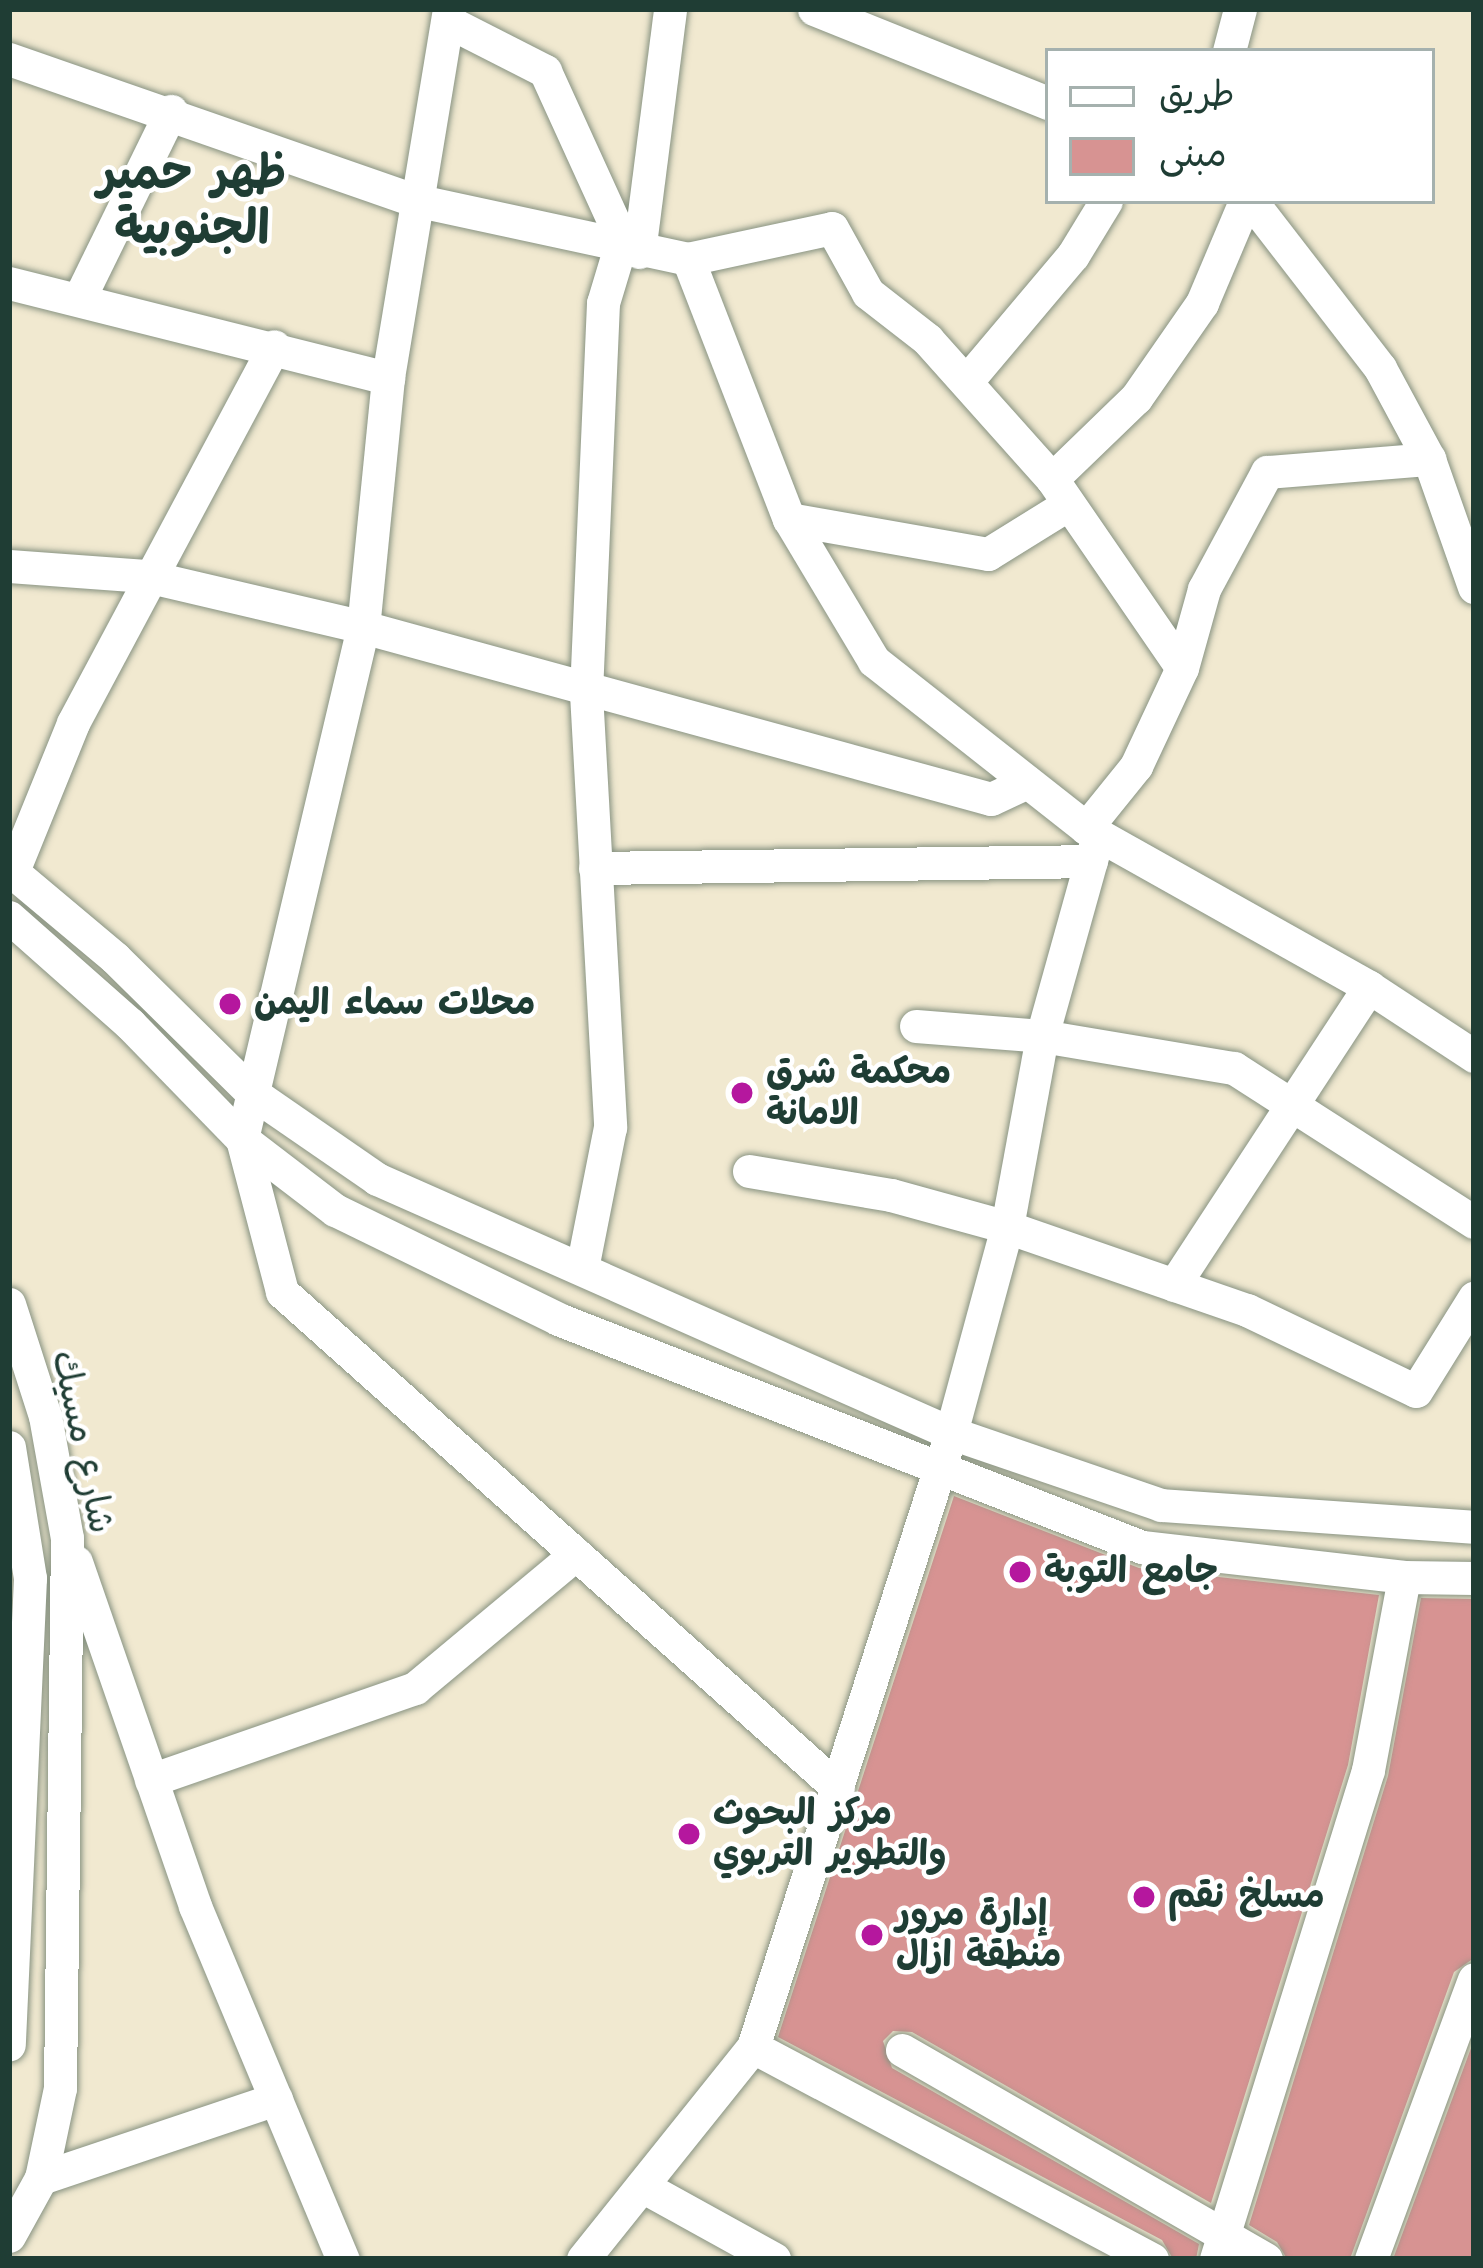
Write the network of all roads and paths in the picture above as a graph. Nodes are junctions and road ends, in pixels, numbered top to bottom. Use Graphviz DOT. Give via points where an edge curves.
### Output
graph roads {
  1 [pos="670,9"];
  2 [pos="814,9"];
  3 [pos="1240,9"];
  4 [pos="449,15"];
  5 [pos="1230,48"];
  6 [pos="9,59"];
  7 [pos="1045,102"];
  8 [pos="171,111"];
  9 [pos="415,200"];
  10 [pos="1104,204"];
  11 [pos="1247,204"];
  12 [pos="1250,204"];
  13 [pos="631,246"];
  14 [pos="688,259"];
  15 [pos="9,283"];
  16 [pos="81,295"];
  17 [pos="274,346"];
  18 [pos="388,378"];
  19 [pos="966,382"];
  20 [pos="1429,460"];
  21 [pos="1060,492"];
  22 [pos="789,519"];
  23 [pos="9,566"];
  24 [pos="146,576"];
  25 [pos="1474,587"];
  26 [pos="363,628"];
  27 [pos="1182,668"];
  28 [pos="586,692"];
  29 [pos="1028,782"];
  30 [pos="1091,841"];
  31 [pos="596,868"];
  32 [pos="11,870"];
  33 [pos="9,917"];
  34 [pos="1369,987"];
  35 [pos="916,1026"];
  36 [pos="1042,1036"];
  37 [pos="1474,1056"];
  38 [pos="251,1092"];
  39 [pos="1298,1103"];
  40 [pos="242,1139"];
  41 [pos="749,1171"];
  42 [pos="1474,1222"];
  43 [pos="1007,1227"];
  44 [pos="581,1268"];
  45 [pos="1174,1285"];
  46 [pos="1474,1298"];
  47 [pos="9,1304"];
  48 [pos="951,1433"];
  49 [pos="9,1447"];
  50 [pos="938,1473"];
  51 [pos="1474,1527"];
  52 [pos="68,1538"];
  53 [pos="576,1554"];
  54 [pos="1404,1577"];
  55 [pos="1474,1578"];
  56 [pos="151,1780"];
  57 [pos="838,1788"];
  58 [pos="1474,1979"];
  59 [pos="9,2045"];
  60 [pos="753,2047"];
  61 [pos="902,2050"];
  62 [pos="276,2099"];
  63 [pos="41,2178"];
  64 [pos="642,2186"];
  65 [pos="9,2236"];
  66 [pos="1220,2249"];
  67 [pos="343,2259"];
  68 [pos="583,2259"];
  69 [pos="774,2259"];
  70 [pos="1152,2259"];
  71 [pos="1266,2259"];
  72 [pos="1371,2259"];
  1 -- 13 [label="street" via="650,216"];
  2 -- 7 [label="street"];
  3 -- 5 [label="street"];
  4 -- 9 [label="street"];
  4 -- 13 [label="street" via="545,71"];
  6 -- 8 [label="street"];
  8 -- 9 [label="street"];
  8 -- 16 [label="street"];
  9 -- 13 [label="street"];
  9 -- 18 [label="street"];
  10 -- 19 [label="street" via="1073,255"];
  11 -- 21 [label="street" via="1189,322"];
  12 -- 20 [label="street" via="1380,368"];
  13 -- 14 [label="street"];
  13 -- 28 [label="street" via="603,303"];
  14 -- 19 [label="street" via="832,229 868,293"];
  14 -- 22 [label="street"];
  15 -- 16 [label="street"];
  16 -- 17 [label="street"];
  17 -- 18 [label="street"];
  17 -- 24 [label="street"];
  18 -- 26 [label="street"];
  19 -- 21 [label="street"];
  20 -- 25 [label="street"];
  20 -- 27 [label="street" via="1267,472 1204,589"];
  21 -- 22 [label="street" via="988,554"];
  21 -- 27 [label="street"];
  22 -- 29 [label="street" via="874,661"];
  23 -- 24 [label="street"];
  24 -- 26 [label="street"];
  24 -- 32 [label="street"];
  26 -- 28 [label="street"];
  26 -- 38 [label="street"];
  27 -- 30 [label="street"];
  28 -- 29 [label="street" via="991,799"];
  28 -- 31 [label="street"];
  29 -- 30 [label="street"];
  30 -- 31 [label="street"];
  30 -- 34 [label="street"];
  30 -- 36 [label="street"];
  31 -- 44 [label="street" via="610,1127"];
  32 -- 38 [label="street" via="115,958"];
  33 -- 40 [label="street" via="130,1024"];
  34 -- 37 [label="street"];
  34 -- 39 [label="street"];
  35 -- 36 [label="street"];
  36 -- 39 [label="street" via="1234,1068"];
  36 -- 43 [label="street"];
  38 -- 40 [label="street"];
  38 -- 44 [label="street" via="377,1179"];
  39 -- 42 [label="street"];
  39 -- 45 [label="street"];
  40 -- 50 [label="street" via="335,1210 518,1299"];
  40 -- 53 [label="street" via="282,1292"];
  41 -- 43 [label="street" via="891,1195"];
  43 -- 45 [label="street"];
  43 -- 48 [label="street"];
  44 -- 48 [label="street"];
  45 -- 46 [label="street" via="1247,1310 1416,1390"];
  47 -- 52 [label="street, شارع مسيك" via="45,1416"];
  48 -- 50 [label="street"];
  48 -- 51 [label="street" via="1161,1505"];
  49 -- 59 [label="street, شارع مسيك" via="30,1578"];
  50 -- 54 [label="street" via="1142,1546"];
  50 -- 57 [label="street"];
  52 -- 56 [label="street"];
  52 -- 63 [label="street, شارع مسيك" via="60,2088"];
  53 -- 56 [label="street" via="415,1688"];
  53 -- 57 [label="street"];
  54 -- 55 [label="street"];
  54 -- 66 [label="street" via="1368,1770"];
  56 -- 62 [label="street"];
  57 -- 60 [label="street"];
  58 -- 72 [label="street"];
  60 -- 64 [label="street"];
  60 -- 70 [label="street"];
  61 -- 66 [label="street"];
  62 -- 63 [label="street"];
  62 -- 67 [label="street"];
  63 -- 65 [label="street, شارع مسيك"];
  64 -- 68 [label="street"];
  64 -- 69 [label="street"];
  66 -- 71 [label="street"];
}
